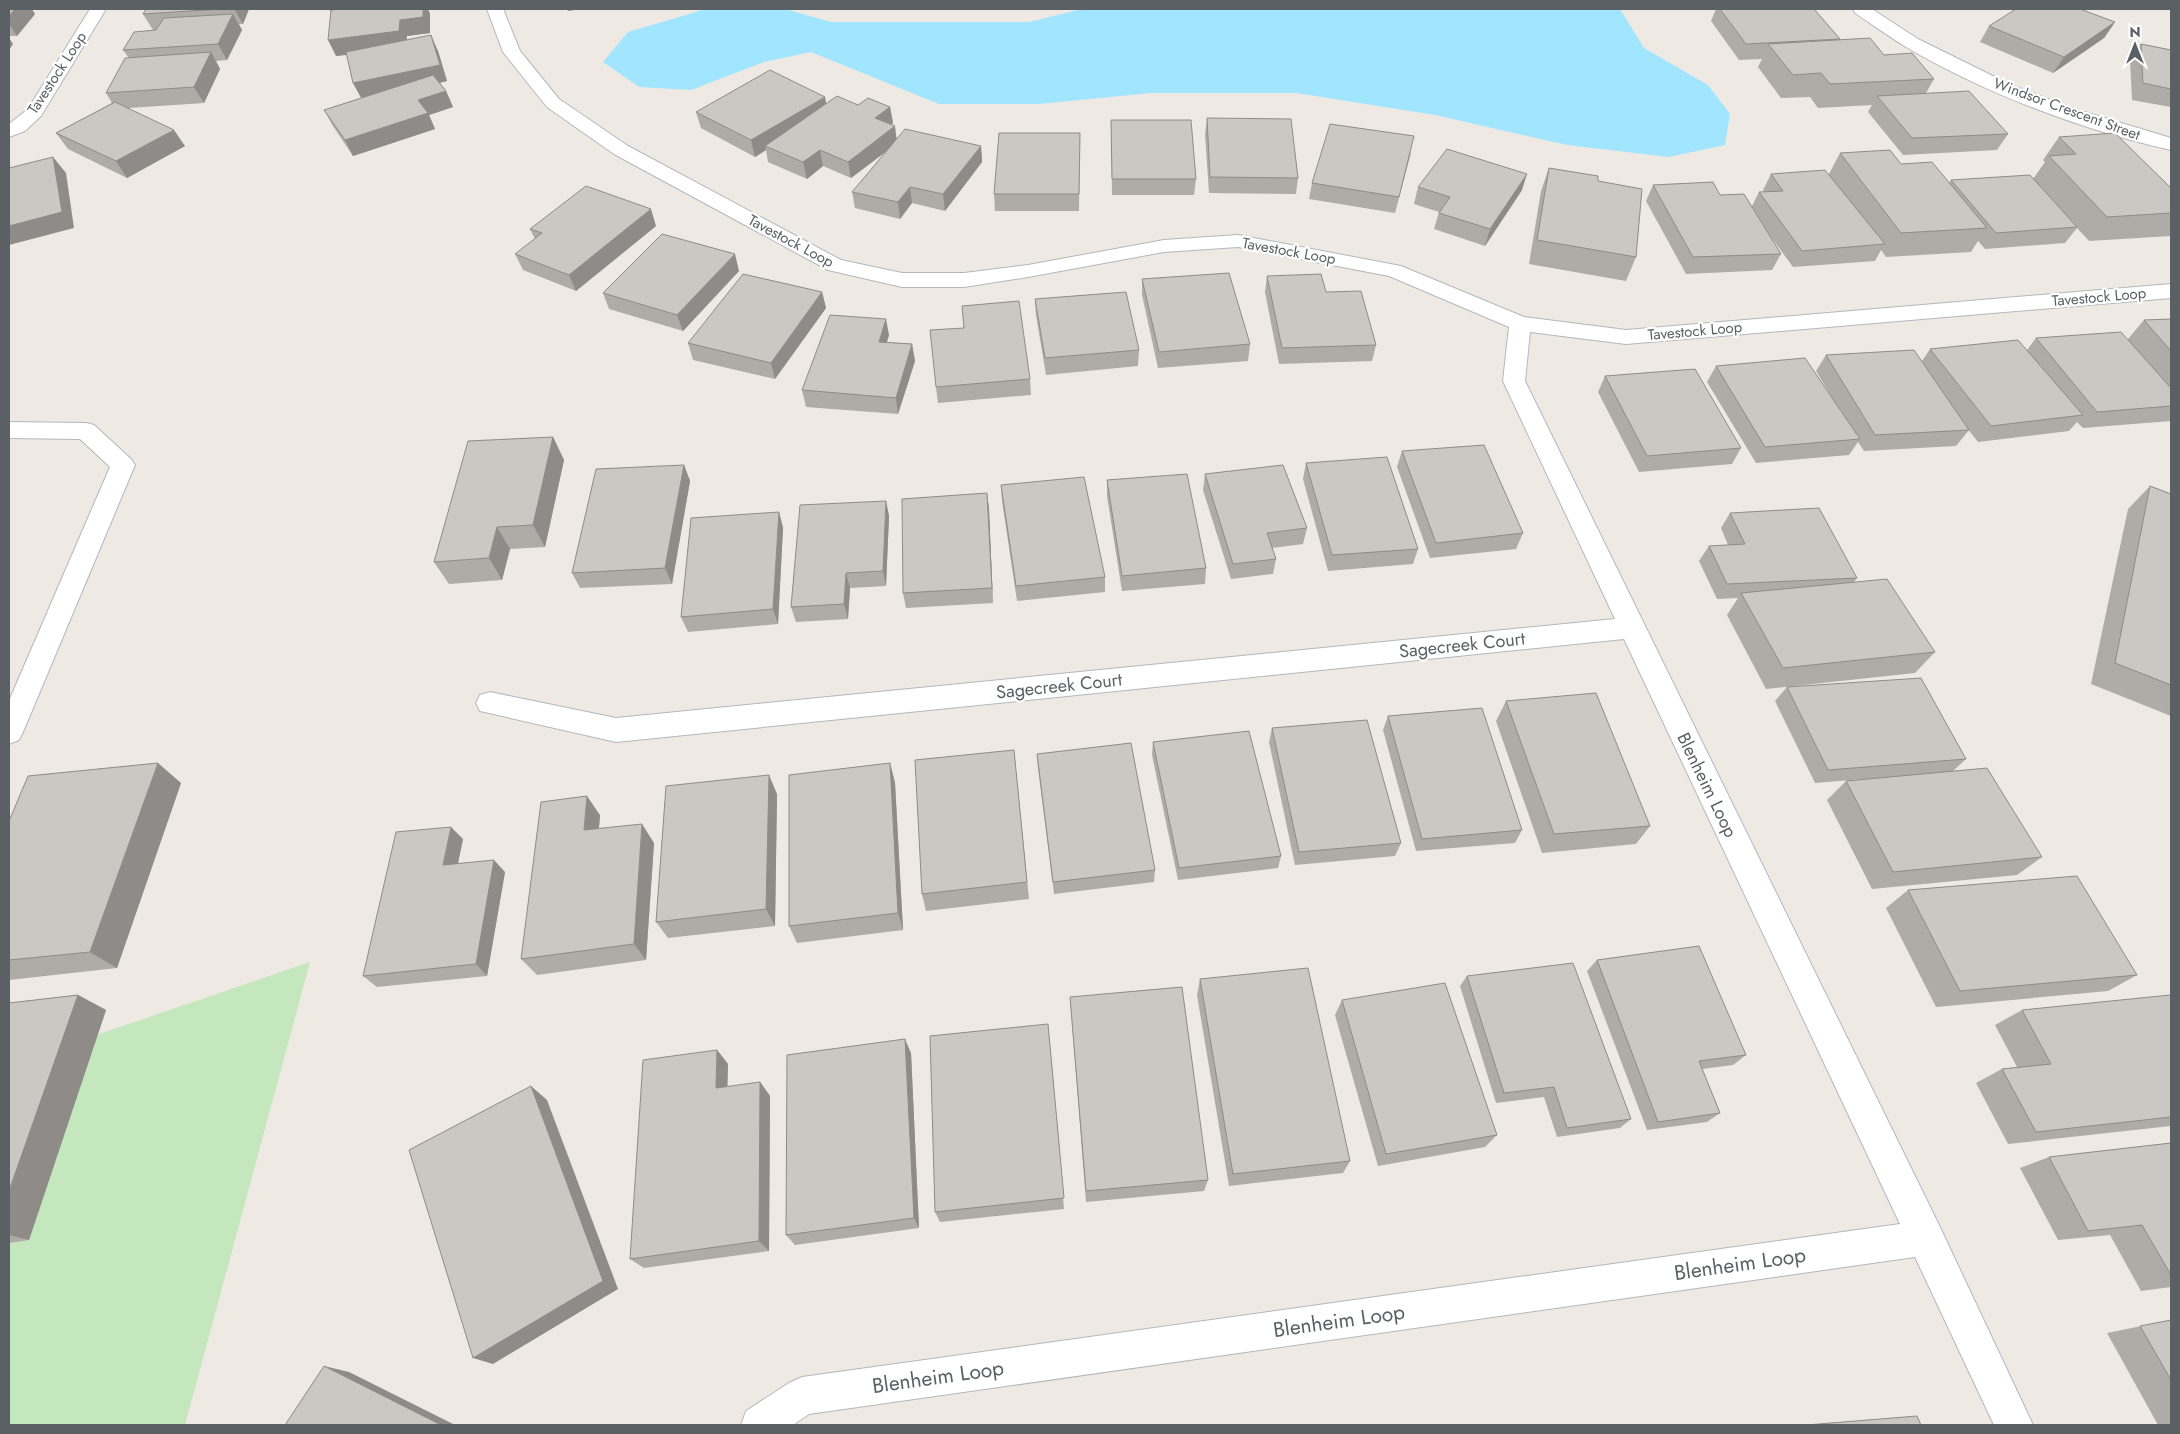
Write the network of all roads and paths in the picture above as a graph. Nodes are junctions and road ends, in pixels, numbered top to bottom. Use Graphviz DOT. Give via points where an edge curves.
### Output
graph roads {
  1 [pos="98,9"];
  2 [pos="495,9"];
  3 [pos="1861,9"];
  4 [pos="9,131"];
  5 [pos="2171,144"];
  6 [pos="2171,291"];
  7 [pos="1520,324"];
  8 [pos="9,430"];
  9 [pos="1631,628"];
  10 [pos="490,703"];
  11 [pos="9,732"];
  12 [pos="1926,1238"];
  13 [pos="760,1425"];
  14 [pos="2014,1425"];
  1 -- 4 [label="street, Tavestock Loop" via="35,112"];
  2 -- 7 [label="street, Tavestock Loop" via="512,52 553,103 621,150 835,265 902,280 964,280 1164,246 1238,241 1394,271"];
  3 -- 5 [label="street, Windsor Crescent Street" via="1912,43 2012,92 2135,135"];
  6 -- 7 [label="street, Tavestock Loop" via="1626,337"];
  7 -- 9 [label="street, Blenheim Loop" via="1514,381"];
  8 -- 11 [label="street" via="86,431 123,465"];
  9 -- 10 [label="street, Sagecreek Court" via="616,730"];
  9 -- 12 [label="street, Blenheim Loop"];
  12 -- 13 [label="street, Blenheim Loop" via="802,1396"];
  12 -- 14 [label="street, Blenheim Loop"];
}
